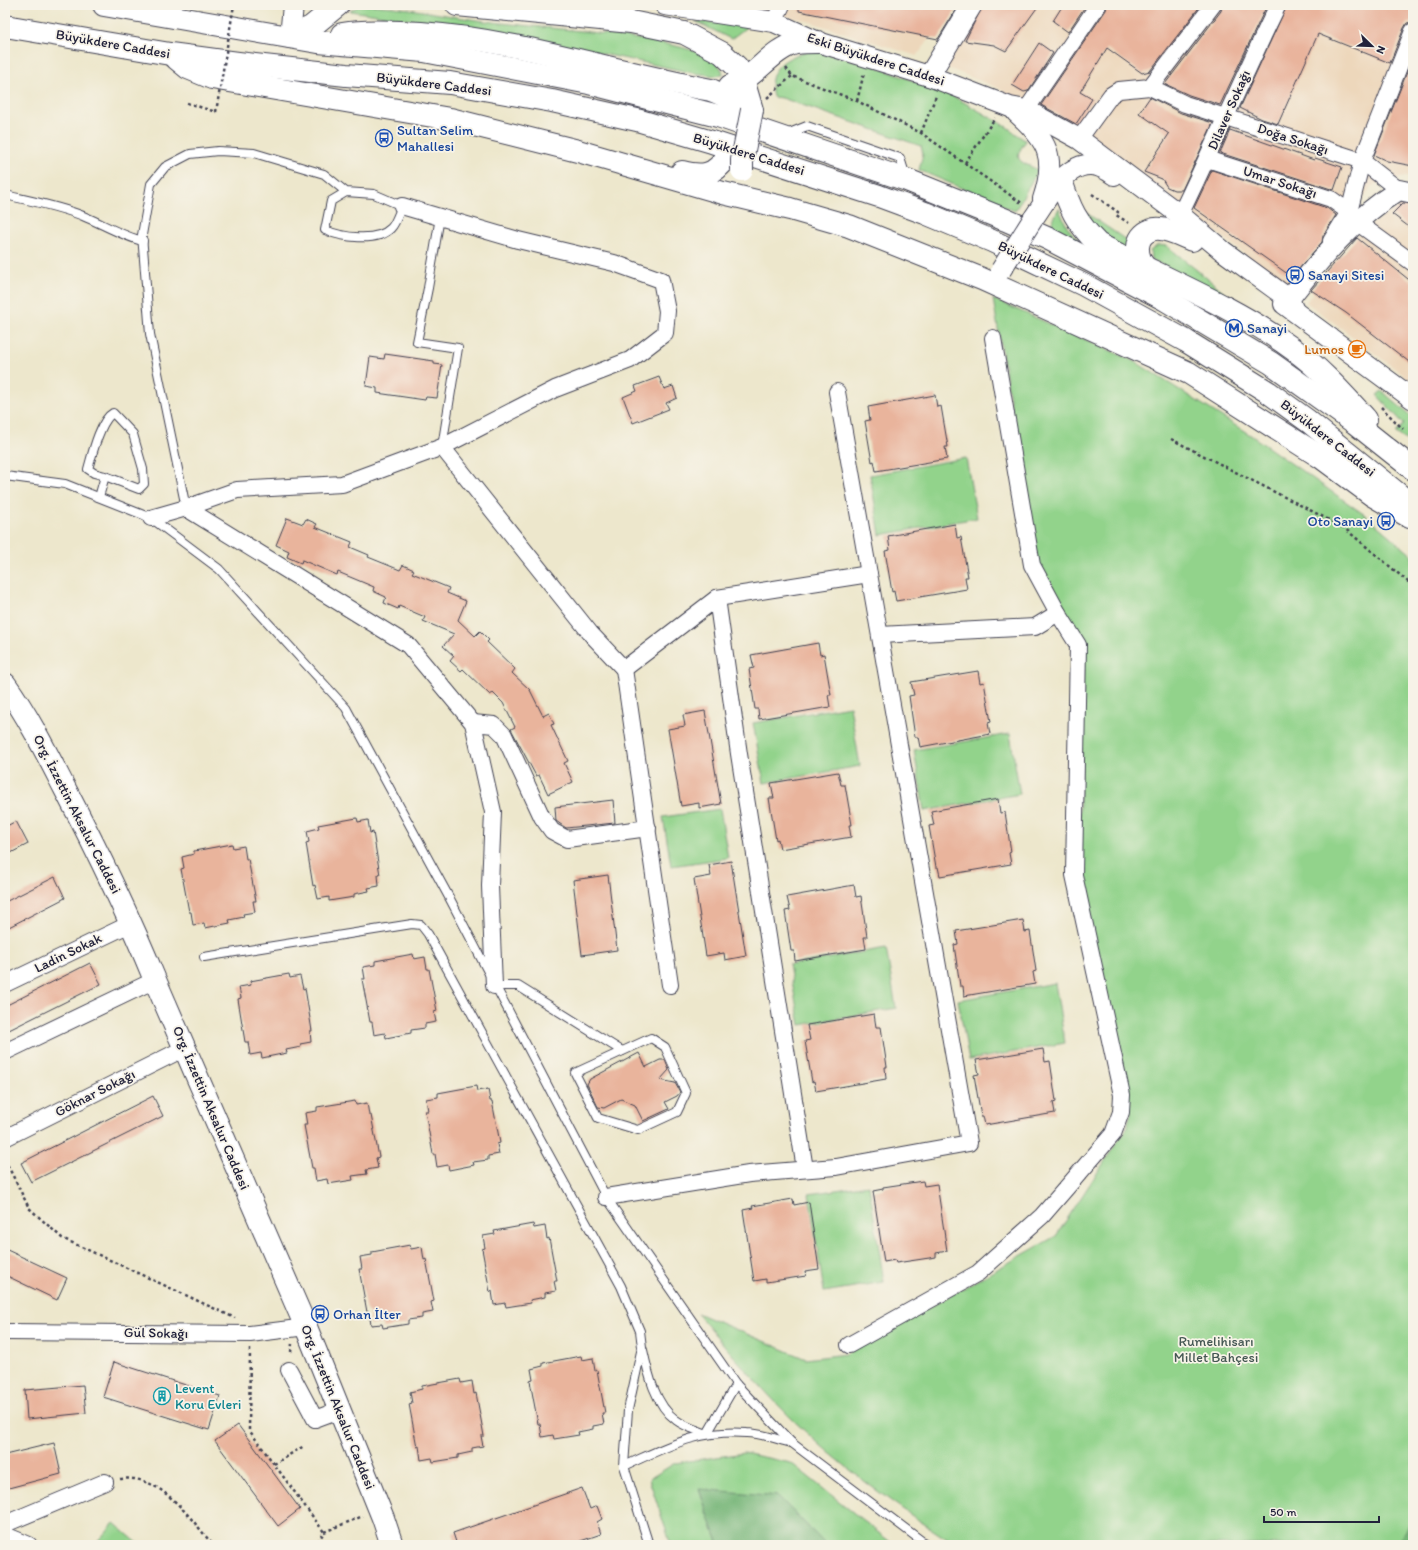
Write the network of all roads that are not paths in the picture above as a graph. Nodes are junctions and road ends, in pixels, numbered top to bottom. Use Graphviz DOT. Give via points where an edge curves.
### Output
graph roads {
  1 [pos="104,5"];
  2 [pos="293,5"];
  3 [pos="338,5"];
  4 [pos="457,5"];
  5 [pos="665,5"];
  6 [pos="972,5"];
  7 [pos="1098,5"];
  8 [pos="1213,5"];
  9 [pos="1278,5"];
  10 [pos="778,14"];
  11 [pos="5,26"];
  12 [pos="1413,31"];
  13 [pos="290,37"];
  14 [pos="318,42"];
  15 [pos="818,42"];
  16 [pos="170,54"];
  17 [pos="775,64"];
  18 [pos="1407,67"];
  19 [pos="936,78"];
  20 [pos="742,79"];
  21 [pos="1150,87"];
  22 [pos="711,90"];
  23 [pos="1018,109"];
  24 [pos="743,114"];
  25 [pos="1224,117"];
  26 [pos="1079,139"];
  27 [pos="1207,159"];
  28 [pos="1362,161"];
  29 [pos="734,164"];
  30 [pos="634,167"];
  31 [pos="1061,180"];
  32 [pos="346,192"];
  33 [pos="1406,192"];
  34 [pos="5,195"];
  35 [pos="402,206"];
  36 [pos="790,209"];
  37 [pos="1180,215"];
  38 [pos="440,217"];
  39 [pos="1353,218"];
  40 [pos="1033,219"];
  41 [pos="1192,240"];
  42 [pos="143,241"];
  43 [pos="1413,263"];
  44 [pos="1146,268"];
  45 [pos="992,275"];
  46 [pos="1292,305"];
  47 [pos="993,338"];
  48 [pos="837,392"];
  49 [pos="1413,399"];
  50 [pos="442,447"];
  51 [pos="1386,448"];
  52 [pos="1413,469"];
  53 [pos="5,476"];
  54 [pos="105,476"];
  55 [pos="99,498"];
  56 [pos="1413,506"];
  57 [pos="186,508"];
  58 [pos="151,518"];
  59 [pos="1413,518"];
  60 [pos="869,574"];
  61 [pos="717,598"];
  62 [pos="1058,613"];
  63 [pos="880,635"];
  64 [pos="624,668"];
  65 [pos="5,684"];
  66 [pos="473,723"];
  67 [pos="648,828"];
  68 [pos="132,923"];
  69 [pos="204,957"];
  70 [pos="155,980"];
  71 [pos="5,984"];
  72 [pos="670,985"];
  73 [pos="494,986"];
  74 [pos="185,1048"];
  75 [pos="5,1052"];
  76 [pos="622,1052"];
  77 [pos="5,1138"];
  78 [pos="805,1169"];
  79 [pos="606,1197"];
  80 [pos="5,1332"];
  81 [pos="299,1334"];
  82 [pos="849,1345"];
  83 [pos="642,1347"];
  84 [pos="289,1370"];
  85 [pos="736,1384"];
  86 [pos="339,1410"];
  87 [pos="708,1434"];
  88 [pos="792,1443"];
  89 [pos="624,1466"];
  90 [pos="104,1482"];
  91 [pos="5,1524"];
  92 [pos="5,1535"];
  93 [pos="29,1545"];
  94 [pos="392,1545"];
  95 [pos="649,1545"];
  96 [pos="927,1545"];
  1 -- 13 [label="main road, Büyükdere Caddesi"];
  2 -- 13 [label="street"];
  3 -- 13 [label="main road" via="311,27"];
  4 -- 20 [label="main road" via="631,22 677,31 722,53 737,67"];
  5 -- 10 [label="street, Eski Büyükdere Caddesi"];
  6 -- 19 [label="street"];
  7 -- 23 [label="street"];
  8 -- 21 [label="street"];
  9 -- 25 [label="street, Dilaver Sokağı"];
  10 -- 15 [label="street, Eski Büyükdere Caddesi"];
  11 -- 16 [label="main road, Büyükdere Caddesi"];
  12 -- 18 [label="street"];
  13 -- 14 [label="main road, Büyükdere Caddesi"];
  14 -- 22 [label="main road" via="334,36 373,31 494,41"];
  14 -- 51 [label="main road, Büyükdere Caddesi" via="424,51 581,81 718,116 907,180 1049,239 1164,299 1271,363"];
  15 -- 17 [label="main road" via="795,43 776,54"];
  15 -- 19 [label="street, Eski Büyükdere Caddesi"];
  16 -- 30 [label="main road" via="188,68 212,78 450,119"];
  16 -- 56 [label="main road, Büyükdere Caddesi" via="291,70 450,83 592,109 712,142 925,212 1084,285 1207,353 1308,421"];
  17 -- 20 [label="main road"];
  17 -- 24 [label="main road" via="756,74"];
  18 -- 28 [label="street"];
  19 -- 23 [label="street, Eski Büyükdere Caddesi"];
  20 -- 22 [label="main road" via="733,85"];
  20 -- 24 [label="main road"];
  21 -- 25 [label="street, Doğa Sokağı" via="1185,104"];
  21 -- 26 [label="street" via="1119,90 1111,95"];
  22 -- 24 [label="main road" via="727,97"];
  23 -- 26 [label="street, Eski Büyükdere Caddesi"];
  23 -- 31 [label="street" via="1050,139 1059,159"];
  23 -- 40 [label="street" via="1044,142 1048,154 1047,188"];
  24 -- 29 [label="main road, bridge" via="742,160"];
  25 -- 27 [label="street, Dilaver Sokağı"];
  25 -- 28 [label="street, Doğa Sokağı"];
  26 -- 37 [label="street, Eski Büyükdere Caddesi"];
  27 -- 37 [label="street, Dilaver Sokağı"];
  27 -- 39 [label="street, Umar Sokağı" via="1331,199"];
  28 -- 33 [label="street"];
  28 -- 39 [label="street"];
  29 -- 30 [label="main road" via="706,175"];
  29 -- 36 [label="main road" via="750,186 770,201"];
  30 -- 36 [label="main road"];
  31 -- 40 [label="street"];
  31 -- 41 [label="street" via="1076,167 1086,164 1097,165 1110,171"];
  31 -- 44 [label="main road" via="1068,203 1081,227 1098,244"];
  32 -- 35 [label="lane" via="374,194"];
  32 -- 35 [label="lane" via="331,201 325,230 338,236 374,237 390,228"];
  32 -- 42 [label="lane" via="324,174 254,153 218,151 190,154 166,167 151,184"];
  33 -- 39 [label="street" via="1380,202"];
  34 -- 42 [label="lane" via="82,216"];
  35 -- 38 [label="street"];
  36 -- 45 [label="main road" via="849,226"];
  37 -- 46 [label="street, Eski Büyükdere Caddesi"];
  38 -- 50 [label="lane" via="417,342 458,348"];
  38 -- 50 [label="street" via="518,240 614,263 661,280 667,311 665,333 630,360 555,390"];
  39 -- 43 [label="street, Umar Sokağı"];
  39 -- 46 [label="street" via="1322,256"];
  40 -- 45 [label="street, bridge"];
  41 -- 44 [label="main road" via="1162,229 1151,230 1142,237 1138,246 1138,257"];
  41 -- 46 [label="street"];
  42 -- 57 [label="lane" via="150,334"];
  44 -- 51 [label="main road" via="1267,331 1294,350 1344,396 1369,423"];
  45 -- 59 [label="main road" via="1190,373 1322,458 1372,495"];
  46 -- 49 [label="street"];
  47 -- 62 [label="street" via="1032,565"];
  48 -- 60 [label="street"];
  50 -- 57 [label="street" via="342,484 237,490"];
  50 -- 64 [label="street" via="591,634"];
  51 -- 52 [label="main road, Büyükdere Caddesi"];
  53 -- 55 [label="lane" via="65,484"];
  54 -- 54 [label="lane" via="88,469 107,416 113,413 133,434 143,469 144,484 139,490"];
  54 -- 55 [label="lane"];
  55 -- 58 [label="lane"];
  57 -- 58 [label="street"];
  57 -- 66 [label="street" via="408,645"];
  58 -- 73 [label="lane" via="219,569 346,708 450,899"];
  60 -- 61 [label="street"];
  60 -- 63 [label="street"];
  61 -- 64 [label="street"];
  61 -- 78 [label="street" via="740,762"];
  62 -- 63 [label="street" via="1035,627"];
  62 -- 82 [label="street" via="1078,645 1074,875 1122,1095 1121,1112 1113,1134 1042,1216 978,1273"];
  63 -- 78 [label="street" via="969,1143 836,1167"];
  64 -- 67 [label="street"];
  65 -- 68 [label="main road, Org. İzzettin Aksalur Caddesi" via="24,710"];
  66 -- 67 [label="street" via="494,725 504,735 542,817 552,831 568,839"];
  66 -- 73 [label="street" via="493,812 490,886"];
  67 -- 72 [label="street"];
  68 -- 70 [label="main road, Org. İzzettin Aksalur Caddesi"];
  68 -- 71 [label="street, Ladin Sokak"];
  69 -- 83 [label="lane" via="412,924 421,925 621,1286 640,1331"];
  70 -- 74 [label="main road, Org. İzzettin Aksalur Caddesi"];
  70 -- 75 [label="street"];
  73 -- 76 [label="lane" via="518,986"];
  73 -- 79 [label="lane"];
  74 -- 77 [label="street, Göknar Sokağı"];
  74 -- 81 [label="main road, Org. İzzettin Aksalur Caddesi"];
  76 -- 76 [label="lane" via="651,1038 665,1047 686,1093 677,1112 638,1130 598,1118 575,1073"];
  78 -- 79 [label="street" via="749,1174"];
  79 -- 85 [label="lane"];
  80 -- 81 [label="street, Gül Sokağı"];
  81 -- 86 [label="main road, Org. İzzettin Aksalur Caddesi"];
  83 -- 87 [label="lane" via="649,1379 659,1399 675,1419"];
  83 -- 89 [label="lane" via="628,1410"];
  84 -- 86 [label="street" via="315,1419"];
  85 -- 87 [label="lane"];
  85 -- 88 [label="lane"];
  86 -- 94 [label="main road, Org. İzzettin Aksalur Caddesi"];
  87 -- 88 [label="lane" via="748,1432"];
  87 -- 89 [label="lane" via="681,1440"];
  88 -- 96 [label="lane"];
  89 -- 95 [label="lane"];
  90 -- 91 [label="street"];
  92 -- 93 [label="street"];
}
